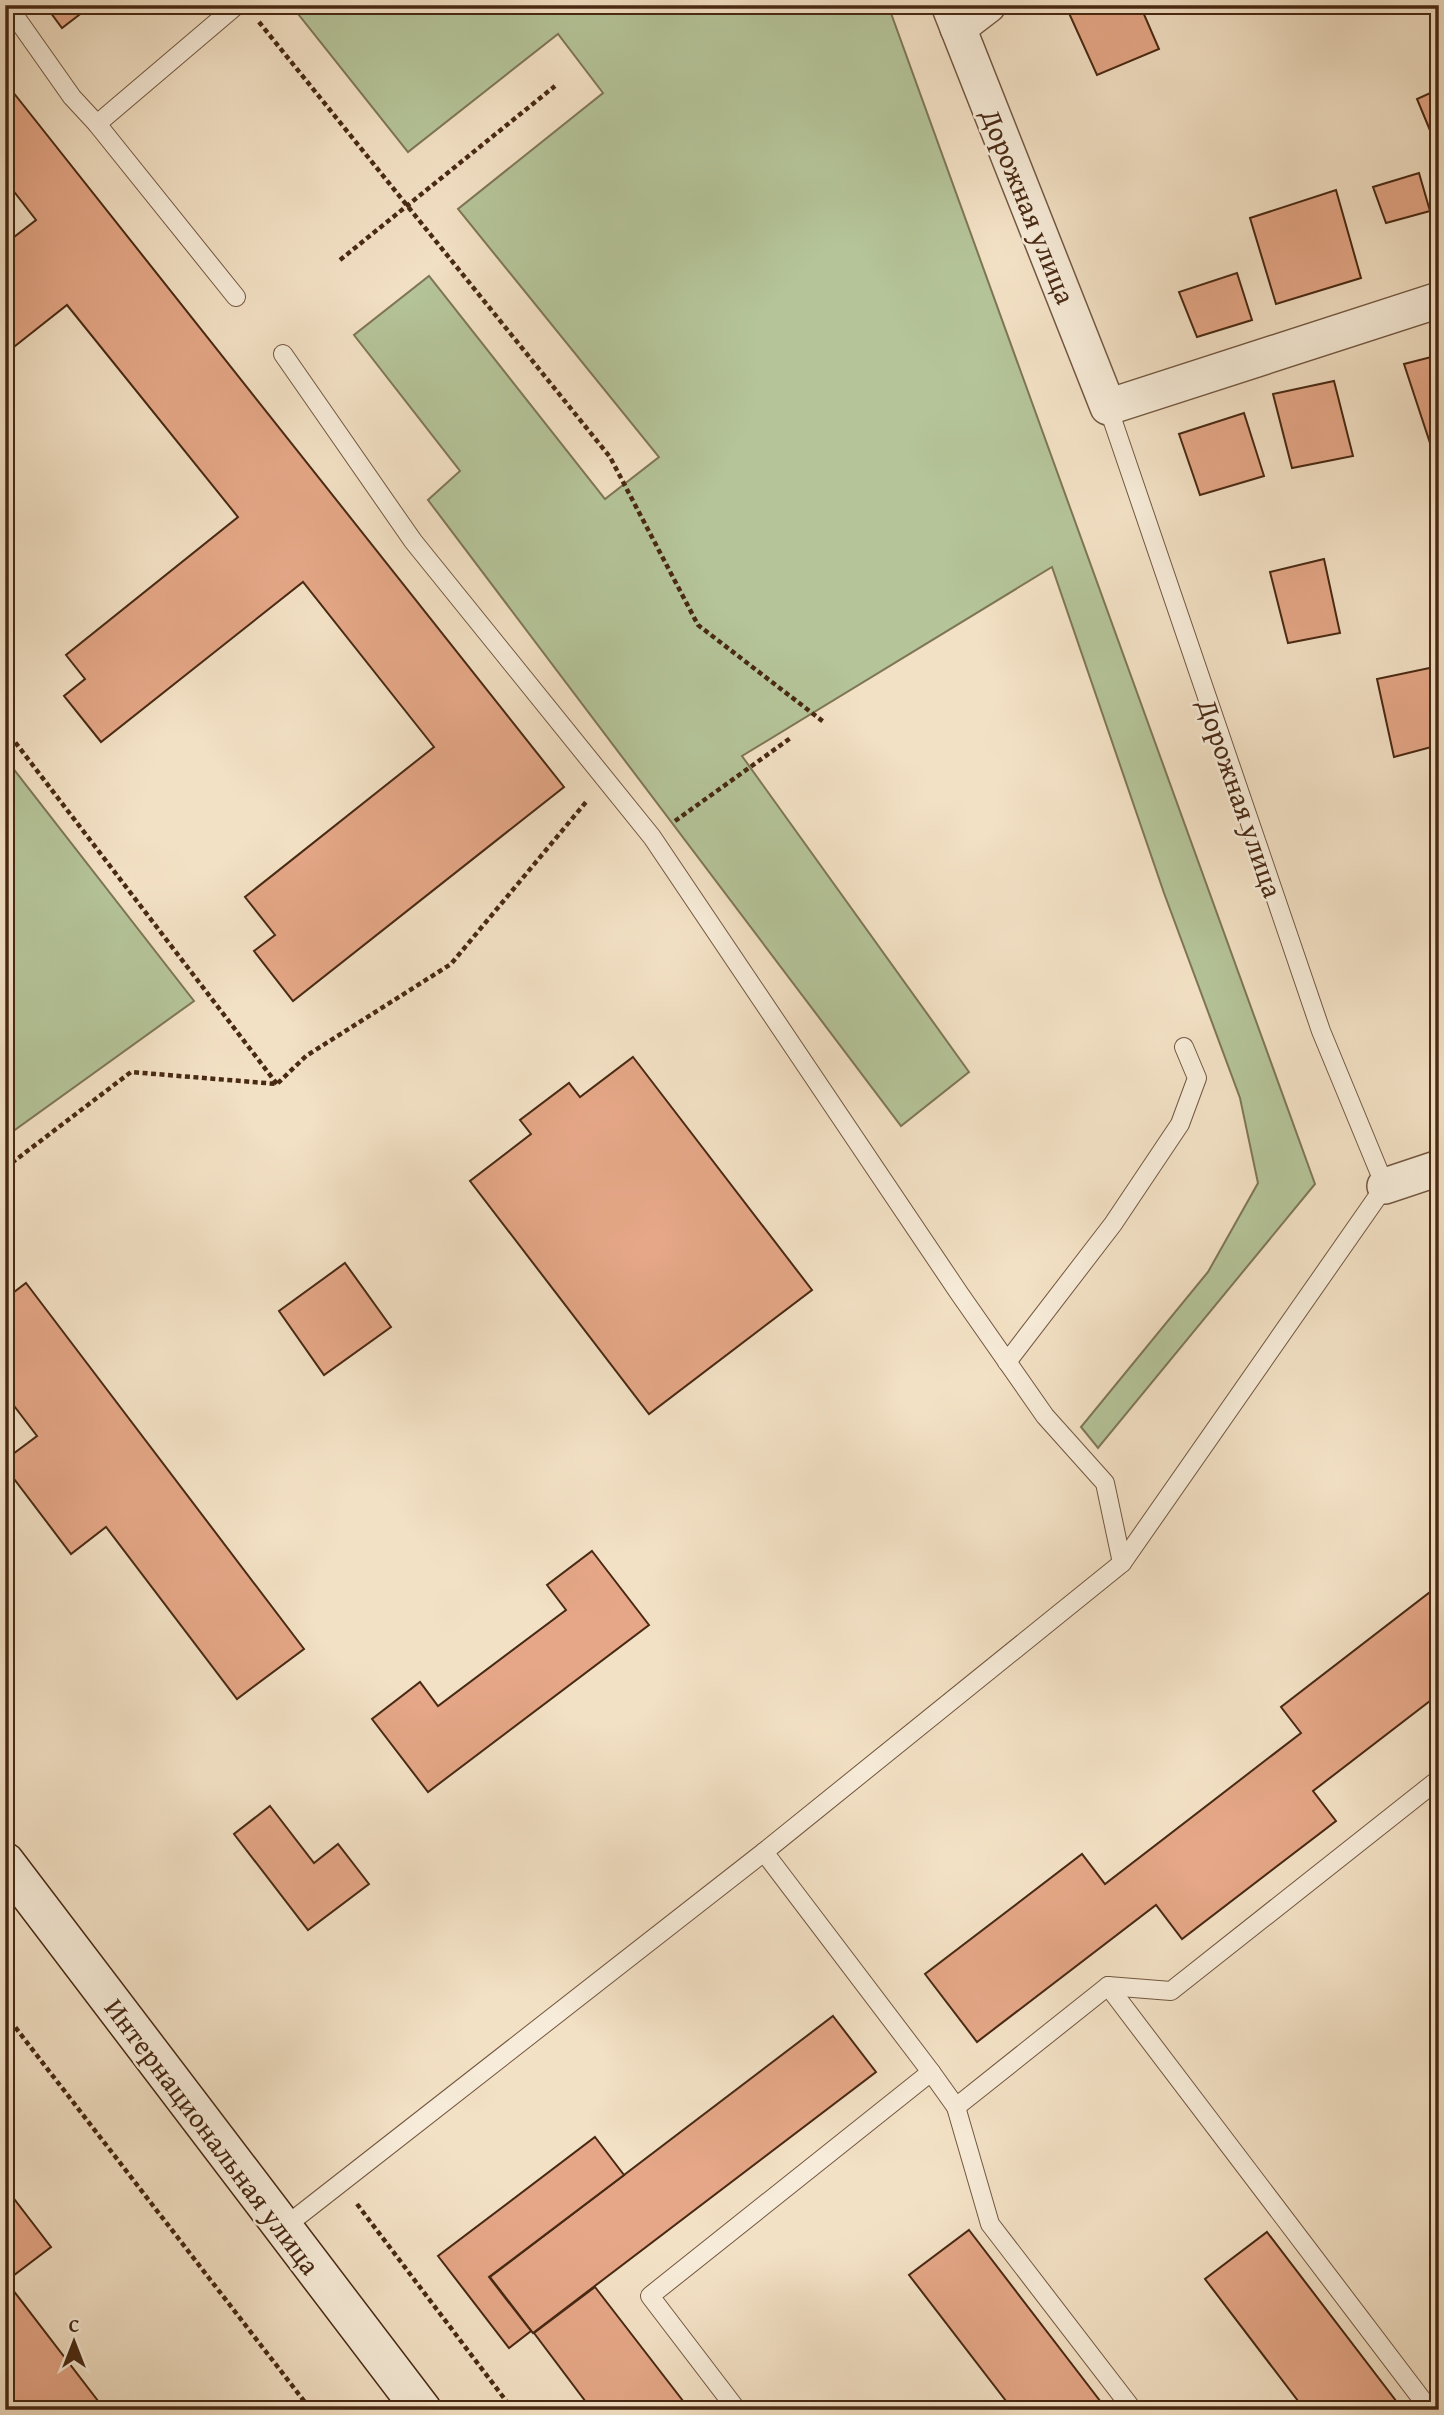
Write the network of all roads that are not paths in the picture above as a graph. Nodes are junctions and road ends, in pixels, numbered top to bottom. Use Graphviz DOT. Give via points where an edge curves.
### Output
graph roads {
  1 [pos="237,5"];
  2 [pos="988,5"];
  3 [pos="954,16"];
  4 [pos="18,19"];
  5 [pos="97,124"];
  6 [pos="236,297"];
  7 [pos="1439,300"];
  8 [pos="283,354"];
  9 [pos="1108,407"];
  10 [pos="1184,1047"];
  11 [pos="1439,1168"];
  12 [pos="1385,1186"];
  13 [pos="1007,1362"];
  14 [pos="1122,1563"];
  15 [pos="1439,1779"];
  16 [pos="764,1852"];
  17 [pos="5,1862"];
  18 [pos="1108,1986"];
  19 [pos="931,2072"];
  20 [pos="956,2107"];
  21 [pos="283,2228"];
  22 [pos="422,2410"];
  23 [pos="737,2410"];
  24 [pos="1133,2410"];
  25 [pos="1430,2410"];
  1 -- 5 [label="lane"];
  2 -- 3 [label="street"];
  3 -- 9 [label="street, Дорожная улица"];
  4 -- 5 [label="lane" via="72,97"];
  5 -- 6 [label="lane"];
  7 -- 9 [label="street"];
  8 -- 13 [label="lane" via="413,541 652,837"];
  9 -- 12 [label="lane, Дорожная улица" via="1321,1031"];
  10 -- 13 [label="lane" via="1198,1078 1181,1124 1113,1224"];
  11 -- 12 [label="street"];
  12 -- 14 [label="lane"];
  13 -- 14 [label="lane" via="1045,1416 1105,1483"];
  14 -- 16 [label="lane"];
  15 -- 18 [label="lane" via="1171,1991"];
  16 -- 19 [label="lane"];
  16 -- 21 [label="lane"];
  17 -- 21 [label="main road, Интернациональная улица"];
  18 -- 20 [label="lane"];
  18 -- 25 [label="lane"];
  19 -- 20 [label="lane"];
  19 -- 23 [label="lane" via="650,2296"];
  20 -- 24 [label="lane" via="990,2224"];
  21 -- 22 [label="main road, Интернациональная улица"];
}
